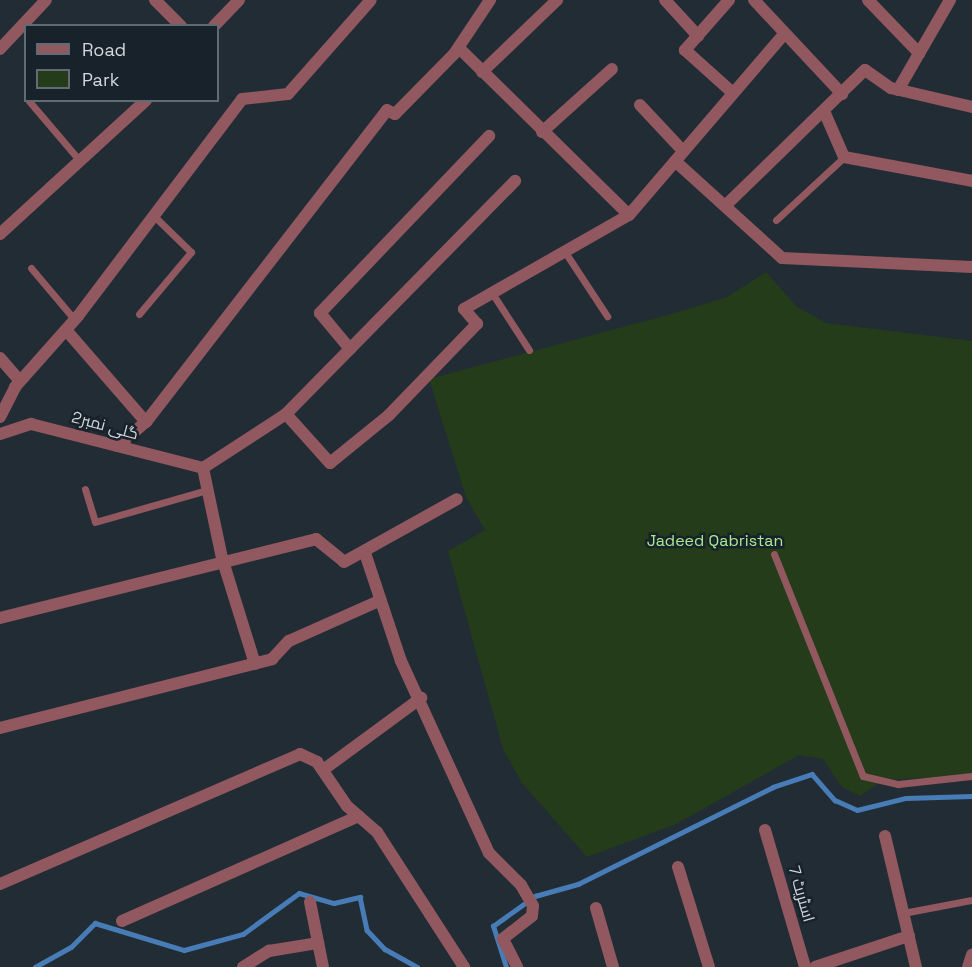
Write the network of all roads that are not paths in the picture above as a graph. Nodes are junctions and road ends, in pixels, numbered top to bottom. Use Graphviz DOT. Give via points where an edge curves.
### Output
graph roads {
  1 [pos="46,0"];
  2 [pos="155,0"];
  3 [pos="239,0"];
  4 [pos="370,0"];
  5 [pos="490,0"];
  6 [pos="557,0"];
  7 [pos="665,0"];
  8 [pos="729,0"];
  9 [pos="754,0"];
  10 [pos="868,0"];
  11 [pos="949,0"];
  12 [pos="25,24"];
  13 [pos="179,24"];
  14 [pos="216,24"];
  15 [pos="24,25"];
  16 [pos="784,34"];
  17 [pos="698,36"];
  18 [pos="459,48"];
  19 [pos="0,49"];
  20 [pos="919,53"];
  21 [pos="612,69"];
  22 [pos="482,72"];
  23 [pos="898,90"];
  24 [pos="733,93"];
  25 [pos="842,94"];
  26 [pos="30,102"];
  27 [pos="140,103"];
  28 [pos="640,105"];
  29 [pos="972,107"];
  30 [pos="824,111"];
  31 [pos="542,132"];
  32 [pos="489,136"];
  33 [pos="679,156"];
  34 [pos="844,157"];
  35 [pos="80,161"];
  36 [pos="515,181"];
  37 [pos="972,181"];
  38 [pos="725,206"];
  39 [pos="629,215"];
  40 [pos="154,216"];
  41 [pos="776,220"];
  42 [pos="1,229"];
  43 [pos="564,252"];
  44 [pos="972,267"];
  45 [pos="31,268"];
  46 [pos="492,293"];
  47 [pos="139,314"];
  48 [pos="607,316"];
  49 [pos="75,320"];
  50 [pos="66,330"];
  51 [pos="350,349"];
  52 [pos="529,350"];
  53 [pos="0,358"];
  54 [pos="20,381"];
  55 [pos="286,414"];
  56 [pos="0,417"];
  57 [pos="146,422"];
  58 [pos="0,434"];
  59 [pos="118,446"];
  60 [pos="203,468"];
  61 [pos="85,489"];
  62 [pos="207,490"];
  63 [pos="458,499"];
  64 [pos="365,553"];
  65 [pos="774,554"];
  66 [pos="222,558"];
  67 [pos="379,601"];
  68 [pos="0,618"];
  69 [pos="255,663"];
  70 [pos="421,698"];
  71 [pos="0,729"];
  72 [pos="322,770"];
  73 [pos="972,776"];
  74 [pos="359,816"];
  75 [pos="765,830"];
  76 [pos="885,836"];
  77 [pos="678,867"];
  78 [pos="0,884"];
  79 [pos="972,900"];
  80 [pos="310,902"];
  81 [pos="596,908"];
  82 [pos="903,913"];
  83 [pos="122,921"];
  84 [pos="909,936"];
  85 [pos="318,943"];
  86 [pos="972,955"];
  87 [pos="243,967"];
  88 [pos="323,967"];
  89 [pos="464,967"];
  90 [pos="518,967"];
  91 [pos="613,967"];
  92 [pos="709,967"];
  93 [pos="806,967"];
  94 [pos="814,967"];
  95 [pos="916,967"];
  96 [pos="968,967"];
  1 -- 12 [label="street"];
  2 -- 13 [label="street"];
  3 -- 14 [label="street"];
  4 -- 40 [label="street" via="288,94 242,99"];
  5 -- 18 [label="street"];
  6 -- 22 [label="street"];
  7 -- 17 [label="street"];
  8 -- 17 [label="street"];
  9 -- 16 [label="street"];
  10 -- 20 [label="street"];
  11 -- 20 [label="street"];
  15 -- 19 [label="street"];
  16 -- 24 [label="street"];
  16 -- 25 [label="street"];
  17 -- 24 [label="street" via="686,50"];
  18 -- 22 [label="street"];
  18 -- 57 [label="street" via="395,114 387,110"];
  20 -- 23 [label="street"];
  21 -- 31 [label="street"];
  22 -- 31 [label="street"];
  23 -- 25 [label="street" via="865,70"];
  23 -- 29 [label="street"];
  24 -- 33 [label="street"];
  25 -- 30 [label="street"];
  26 -- 35 [label="lane"];
  27 -- 35 [label="street"];
  28 -- 33 [label="street"];
  30 -- 34 [label="street"];
  30 -- 38 [label="street"];
  31 -- 39 [label="street"];
  32 -- 51 [label="street" via="320,312"];
  33 -- 38 [label="street"];
  33 -- 39 [label="street"];
  34 -- 37 [label="street"];
  34 -- 41 [label="lane"];
  35 -- 42 [label="street"];
  36 -- 51 [label="street"];
  38 -- 44 [label="street" via="782,258"];
  39 -- 43 [label="street"];
  40 -- 47 [label="lane" via="191,252"];
  40 -- 49 [label="street"];
  43 -- 46 [label="street"];
  43 -- 48 [label="lane"];
  45 -- 49 [label="lane"];
  46 -- 52 [label="lane"];
  46 -- 55 [label="street" via="464,309 477,324 389,415 330,463"];
  49 -- 50 [label="street"];
  50 -- 54 [label="street"];
  50 -- 57 [label="street"];
  51 -- 55 [label="street"];
  53 -- 54 [label="street"];
  54 -- 56 [label="street"];
  55 -- 60 [label="street"];
  57 -- 59 [label="street"];
  58 -- 59 [label="street, گلی نمبر2" via="32,424"];
  59 -- 60 [label="street, گلی نمبر2"];
  60 -- 62 [label="street"];
  61 -- 62 [label="lane" via="95,522"];
  62 -- 66 [label="street"];
  63 -- 64 [label="street"];
  64 -- 66 [label="street" via="341,561 316,539"];
  64 -- 67 [label="street"];
  65 -- 73 [label="lane" via="863,776 898,784"];
  66 -- 68 [label="street"];
  66 -- 69 [label="street"];
  67 -- 69 [label="street" via="289,641 277,657"];
  67 -- 70 [label="street"];
  69 -- 71 [label="street"];
  70 -- 72 [label="street"];
  70 -- 90 [label="street" via="489,853 521,885 535,911 503,939"];
  72 -- 74 [label="street"];
  72 -- 78 [label="street" via="300,754"];
  74 -- 83 [label="street"];
  74 -- 89 [label="street" via="377,832"];
  75 -- 93 [label="street, اسٹریٹ 7"];
  76 -- 82 [label="street"];
  77 -- 92 [label="street"];
  79 -- 82 [label="lane"];
  80 -- 85 [label="street"];
  81 -- 91 [label="street"];
  82 -- 84 [label="street"];
  84 -- 94 [label="street"];
  84 -- 95 [label="street"];
  85 -- 87 [label="street" via="269,951"];
  85 -- 88 [label="street"];
  86 -- 96 [label="street"];
}
